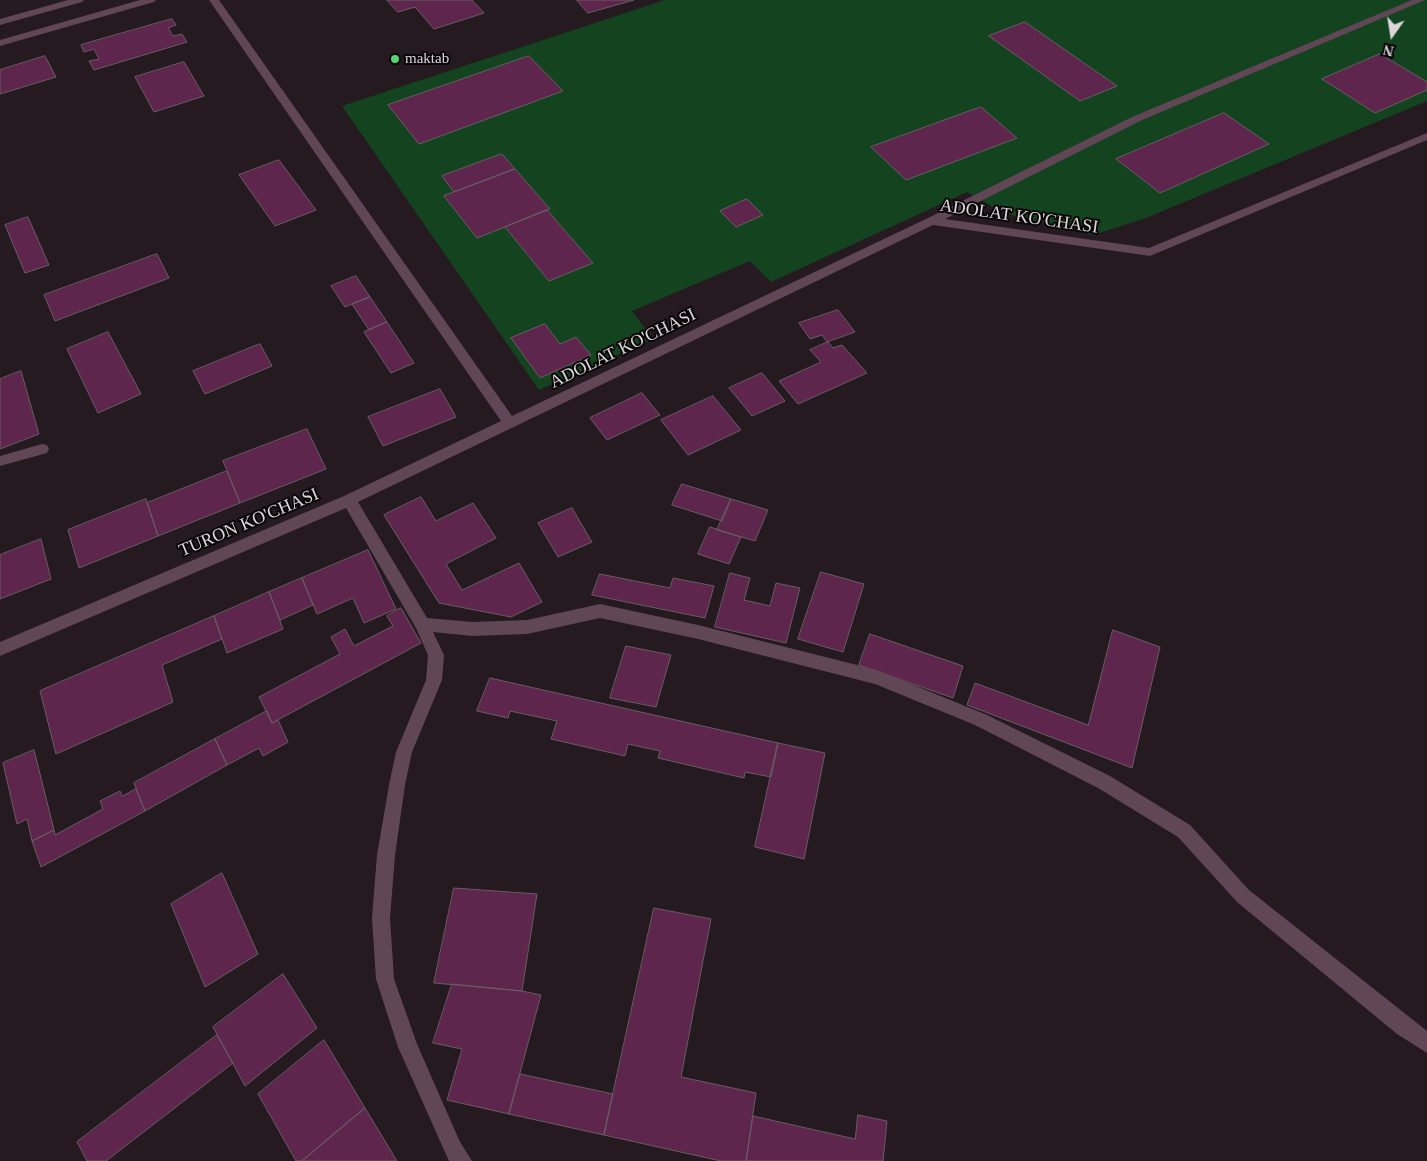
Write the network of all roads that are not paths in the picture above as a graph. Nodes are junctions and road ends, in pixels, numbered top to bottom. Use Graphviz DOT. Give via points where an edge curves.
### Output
graph roads {
  1 [pos="79,0"];
  2 [pos="151,0"];
  3 [pos="214,0"];
  4 [pos="1420,0"];
  5 [pos="0,22"];
  6 [pos="0,43"];
  7 [pos="1427,136"];
  8 [pos="932,221"];
  9 [pos="509,423"];
  10 [pos="42,448"];
  11 [pos="0,461"];
  12 [pos="349,500"];
  13 [pos="422,624"];
  14 [pos="0,650"];
  15 [pos="1427,1043"];
  16 [pos="462,1161"];
  1 -- 5 [label="street"];
  2 -- 6 [label="street"];
  3 -- 9 [label="street"];
  4 -- 8 [label="street" via="1136,119"];
  7 -- 8 [label="street, ADOLAT KO'CHASI" via="1150,252"];
  8 -- 9 [label="street, ADOLAT KO'CHASI"];
  9 -- 12 [label="street, TURON KO'CHASI"];
  10 -- 11 [label="street"];
  12 -- 13 [label="street"];
  12 -- 14 [label="street, TURON KO'CHASI"];
  13 -- 15 [label="street" via="472,629 527,627 600,612 707,634 877,677 980,720 1104,782 1184,831 1243,896"];
  13 -- 16 [label="street" via="436,655 434,680 404,752 397,786 386,855 381,918 385,979 408,1047 453,1149"];
}
